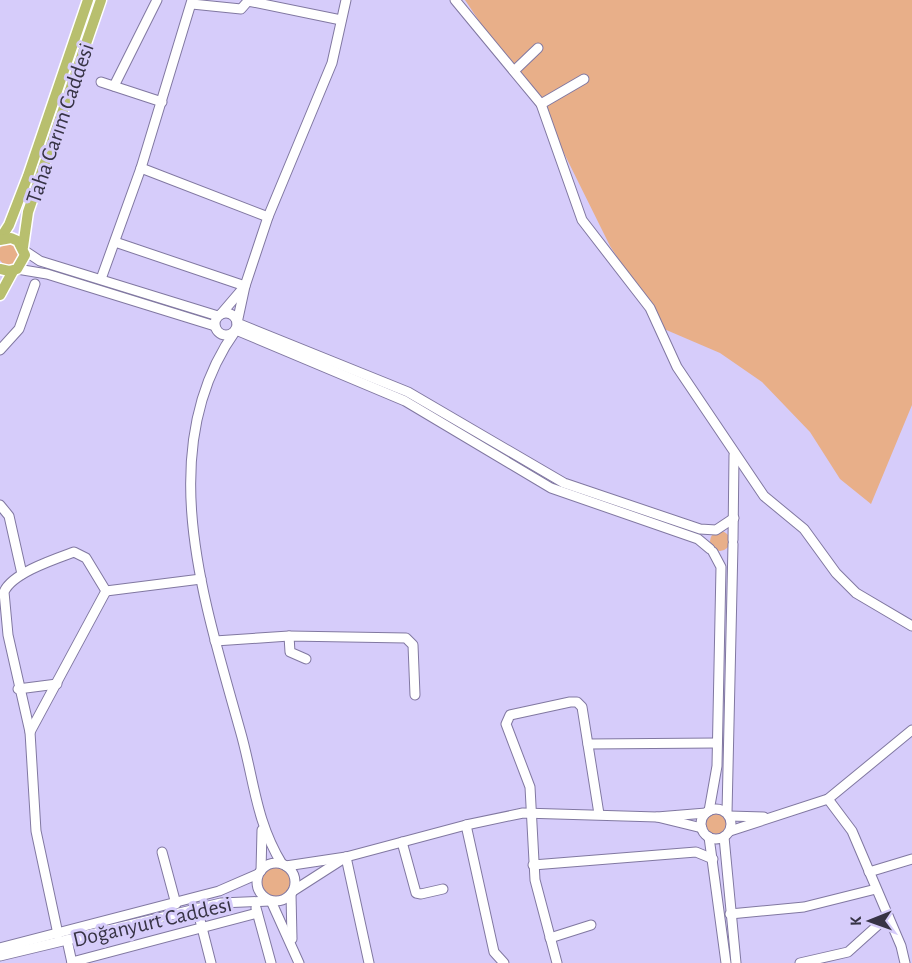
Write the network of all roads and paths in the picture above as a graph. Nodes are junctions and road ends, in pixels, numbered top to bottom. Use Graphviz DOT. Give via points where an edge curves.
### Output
graph roads {
  1 [pos="88,0"];
  2 [pos="102,0"];
  3 [pos="157,0"];
  4 [pos="346,0"];
  5 [pos="455,0"];
  6 [pos="192,2"];
  7 [pos="341,20"];
  8 [pos="538,48"];
  9 [pos="514,71"];
  10 [pos="584,79"];
  11 [pos="101,82"];
  12 [pos="114,86"];
  13 [pos="162,102"];
  14 [pos="541,104"];
  15 [pos="141,168"];
  16 [pos="268,217"];
  17 [pos="0,239"];
  18 [pos="115,242"];
  19 [pos="24,249"];
  20 [pos="0,269"];
  21 [pos="15,270"];
  22 [pos="101,279"];
  23 [pos="35,284"];
  24 [pos="245,286"];
  25 [pos="0,295"];
  26 [pos="220,315"];
  27 [pos="236,327"];
  28 [pos="216,328"];
  29 [pos="222,348"];
  30 [pos="0,350"];
  31 [pos="734,454"];
  32 [pos="0,505"];
  33 [pos="734,519"];
  34 [pos="716,530"];
  35 [pos="733,542"];
  36 [pos="712,550"];
  37 [pos="22,574"];
  38 [pos="201,579"];
  39 [pos="106,591"];
  40 [pos="0,625"];
  41 [pos="912,626"];
  42 [pos="8,635"];
  43 [pos="289,636"];
  44 [pos="215,641"];
  45 [pos="306,659"];
  46 [pos="57,684"];
  47 [pos="18,689"];
  48 [pos="415,695"];
  49 [pos="912,730"];
  50 [pos="30,732"];
  51 [pos="717,743"];
  52 [pos="588,744"];
  53 [pos="828,799"];
  54 [pos="707,812"];
  55 [pos="533,813"];
  56 [pos="599,814"];
  57 [pos="728,815"];
  58 [pos="657,817"];
  59 [pos="773,817"];
  60 [pos="466,825"];
  61 [pos="262,827"];
  62 [pos="702,828"];
  63 [pos="727,834"];
  64 [pos="709,837"];
  65 [pos="402,842"];
  66 [pos="162,852"];
  67 [pos="346,857"];
  68 [pos="713,859"];
  69 [pos="912,859"];
  70 [pos="284,865"];
  71 [pos="533,865"];
  72 [pos="869,872"];
  73 [pos="260,873"];
  74 [pos="443,889"];
  75 [pos="876,889"];
  76 [pos="292,892"];
  77 [pos="254,901"];
  78 [pos="271,901"];
  79 [pos="176,903"];
  80 [pos="197,908"];
  81 [pos="257,913"];
  82 [pos="730,914"];
  83 [pos="888,916"];
  84 [pos="591,925"];
  85 [pos="201,926"];
  86 [pos="58,934"];
  87 [pos="550,938"];
  88 [pos="67,940"];
  89 [pos="292,942"];
  90 [pos="0,948"];
  91 [pos="0,957"];
  92 [pos="72,963"];
  93 [pos="212,963"];
  94 [pos="272,963"];
  95 [pos="299,963"];
  96 [pos="369,963"];
  97 [pos="504,963"];
  98 [pos="557,963"];
  99 [pos="726,963"];
  100 [pos="736,963"];
  101 [pos="800,963"];
  102 [pos="905,963"];
  1 -- 17 [label="main road, Taha Carım Caddesi" via="24,186"];
  2 -- 19 [label="main road, Taha Carım Caddesi" via="28,212"];
  3 -- 12 [label="street"];
  4 -- 7 [label="street"];
  5 -- 9 [label="street"];
  6 -- 7 [label="street" via="241,9 248,1"];
  6 -- 13 [label="street"];
  7 -- 16 [label="street" via="329,72"];
  8 -- 9 [label="street"];
  9 -- 14 [label="street"];
  10 -- 14 [label="street"];
  11 -- 12 [label="street"];
  12 -- 13 [label="street"];
  13 -- 15 [label="street"];
  14 -- 31 [label="street" via="582,220 650,308 677,367"];
  15 -- 16 [label="street"];
  15 -- 18 [label="street"];
  16 -- 24 [label="street"];
  17 -- 19 [label="main road" via="15,239"];
  18 -- 22 [label="street"];
  18 -- 24 [label="street"];
  19 -- 21 [label="main road, Taha Carım Caddesi" via="24,259"];
  19 -- 22 [label="street" via="40,261"];
  20 -- 21 [label="main road"];
  21 -- 25 [label="main road"];
  21 -- 28 [label="street" via="46,274"];
  22 -- 26 [label="street"];
  23 -- 30 [label="street" via="19,329"];
  24 -- 26 [label="street"];
  24 -- 27 [label="street"];
  26 -- 27 [label="street" via="232,314"];
  26 -- 28 [label="street"];
  27 -- 28 [label="street" via="226,335"];
  27 -- 29 [label="street"];
  27 -- 34 [label="street" via="408,392 564,483 700,529"];
  27 -- 36 [label="street" via="405,401 551,488 698,539"];
  28 -- 29 [label="street"];
  29 -- 38 [label="street" via="206,382 191,460 190,488"];
  31 -- 33 [label="street"];
  31 -- 41 [label="street" via="764,495 804,529 856,593"];
  32 -- 37 [label="street" via="9,516"];
  33 -- 34 [label="street"];
  33 -- 35 [label="street"];
  34 -- 35 [label="street" via="726,531"];
  34 -- 36 [label="street" via="709,538"];
  35 -- 36 [label="street" via="725,553"];
  35 -- 57 [label="street"];
  36 -- 51 [label="street" via="721,567"];
  37 -- 39 [label="street" via="77,552 86,558"];
  37 -- 42 [label="street" via="4,592"];
  38 -- 39 [label="street"];
  38 -- 44 [label="street"];
  39 -- 46 [label="street"];
  40 -- 42 [label="street"];
  42 -- 47 [label="street"];
  43 -- 44 [label="street"];
  43 -- 45 [label="street" via="290,652"];
  43 -- 48 [label="street" via="409,639 413,645"];
  44 -- 61 [label="street"];
  46 -- 47 [label="street"];
  46 -- 50 [label="street"];
  47 -- 50 [label="street"];
  49 -- 53 [label="street"];
  50 -- 86 [label="street" via="36,831"];
  51 -- 52 [label="street"];
  51 -- 54 [label="street" via="716,777"];
  52 -- 55 [label="street" via="582,707 577,702 507,717 506,724 530,787"];
  52 -- 56 [label="street"];
  53 -- 59 [label="street"];
  53 -- 72 [label="street" via="852,831"];
  54 -- 57 [label="street" via="716,809"];
  54 -- 58 [label="street"];
  54 -- 62 [label="street"];
  55 -- 56 [label="street"];
  55 -- 60 [label="street"];
  55 -- 71 [label="street"];
  56 -- 58 [label="street"];
  57 -- 59 [label="street"];
  57 -- 63 [label="street"];
  58 -- 62 [label="street"];
  59 -- 63 [label="street"];
  60 -- 65 [label="street"];
  60 -- 97 [label="street" via="494,952"];
  61 -- 70 [label="street"];
  61 -- 73 [label="street"];
  62 -- 64 [label="street"];
  63 -- 64 [label="street"];
  63 -- 82 [label="street"];
  64 -- 68 [label="street"];
  65 -- 67 [label="street"];
  65 -- 74 [label="street" via="416,893"];
  66 -- 79 [label="street"];
  67 -- 70 [label="street"];
  67 -- 76 [label="street"];
  67 -- 96 [label="street"];
  68 -- 71 [label="street" via="696,852"];
  68 -- 99 [label="street"];
  69 -- 72 [label="street"];
  70 -- 73 [label="street" via="270,864"];
  70 -- 76 [label="street" via="294,875"];
  71 -- 87 [label="street"];
  72 -- 75 [label="street"];
  73 -- 78 [label="street" via="258,890"];
  73 -- 79 [label="street, Doğanyurt Caddesi" via="219,891"];
  75 -- 82 [label="street" via="804,907"];
  75 -- 83 [label="street"];
  76 -- 78 [label="street" via="282,901"];
  76 -- 89 [label="street"];
  77 -- 78 [label="street, Doğanyurt Caddesi"];
  77 -- 80 [label="street, Doğanyurt Caddesi"];
  77 -- 81 [label="street"];
  78 -- 89 [label="street"];
  79 -- 86 [label="street, Doğanyurt Caddesi"];
  80 -- 85 [label="street"];
  80 -- 88 [label="street, Doğanyurt Caddesi"];
  81 -- 85 [label="street"];
  81 -- 94 [label="street"];
  82 -- 100 [label="street"];
  83 -- 101 [label="street" via="848,952"];
  83 -- 102 [label="street"];
  84 -- 87 [label="street"];
  85 -- 92 [label="street"];
  85 -- 93 [label="street"];
  86 -- 90 [label="street, Doğanyurt Caddesi"];
  87 -- 98 [label="street"];
  88 -- 91 [label="street, Doğanyurt Caddesi"];
  88 -- 92 [label="street"];
  89 -- 95 [label="street"];
}
